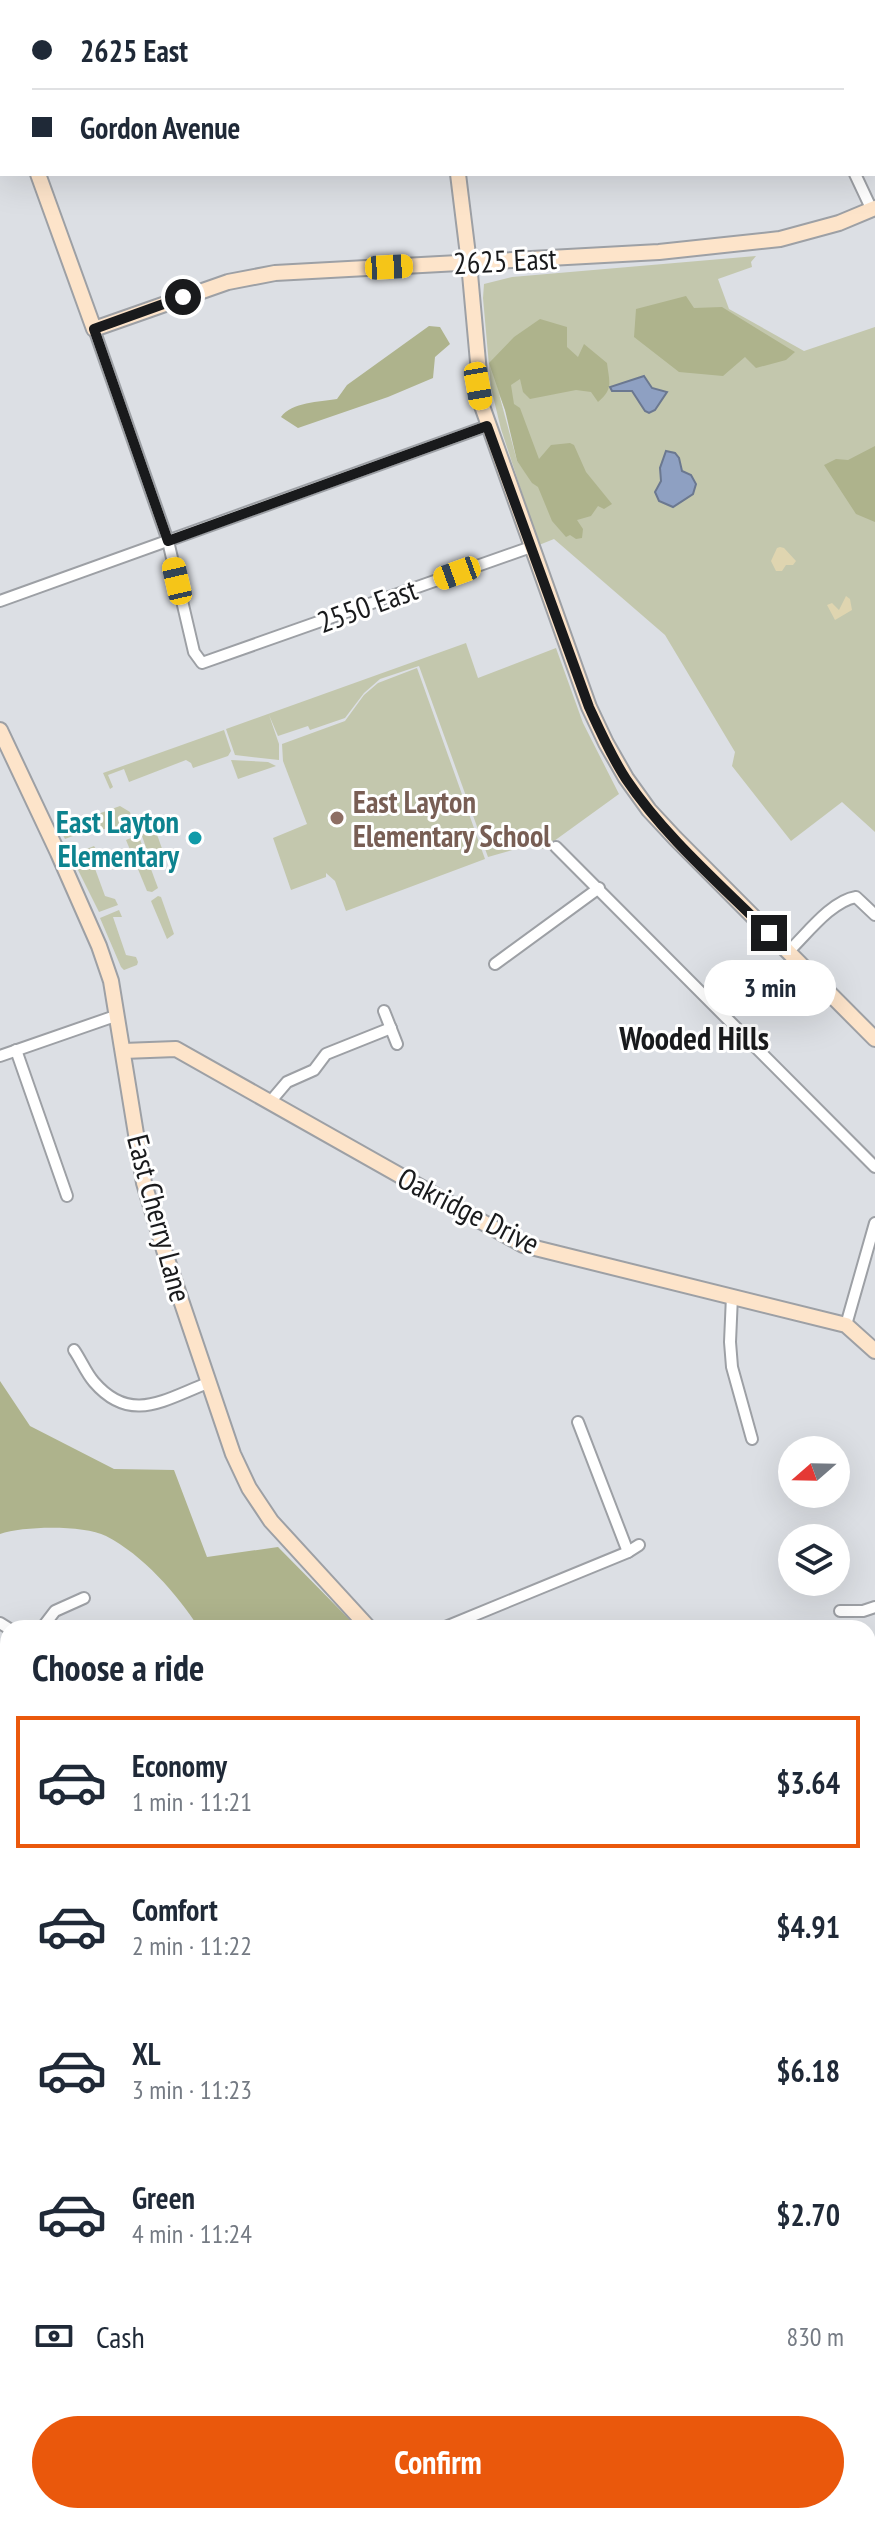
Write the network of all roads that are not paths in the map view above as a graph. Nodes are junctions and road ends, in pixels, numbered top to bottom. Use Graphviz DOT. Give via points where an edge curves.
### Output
graph roads {
  1 [pos="39,176"];
  2 [pos="458,176"];
  3 [pos="856,176"];
  4 [pos="873,208"];
  5 [pos="469,263"];
  6 [pos="94,329"];
  7 [pos="487,426"];
  8 [pos="168,541"];
  9 [pos="531,547"];
  10 [pos="0,601"];
  11 [pos="0,730"];
  12 [pos="556,847"];
  13 [pos="599,888"];
  14 [pos="875,915"];
  15 [pos="788,952"];
  16 [pos="495,964"];
  17 [pos="384,1011"];
  18 [pos="118,1015"];
  19 [pos="391,1028"];
  20 [pos="875,1039"];
  21 [pos="397,1044"];
  22 [pos="16,1050"];
  23 [pos="123,1051"];
  24 [pos="0,1056"];
  25 [pos="270,1102"];
  26 [pos="875,1167"];
  27 [pos="67,1196"];
  28 [pos="875,1223"];
  29 [pos="732,1296"];
  30 [pos="846,1325"];
  31 [pos="74,1350"];
  32 [pos="875,1351"];
  33 [pos="208,1383"];
  34 [pos="578,1422"];
  35 [pos="752,1439"];
  36 [pos="639,1545"];
  37 [pos="628,1552"];
  38 [pos="84,1598"];
  39 [pos="875,1607"];
  40 [pos="840,1611"];
  41 [pos="48,1620"];
  42 [pos="362,1620"];
  43 [pos="462,1620"];
  44 [pos="0,1836"];
  45 [pos="0,1854"];
  1 -- 6 [label="street"];
  2 -- 5 [label="street"];
  3 -- 4 [label="street"];
  4 -- 5 [label="street, 2625 East" via="780,239"];
  5 -- 6 [label="street, 2625 East" via="275,273 228,282"];
  5 -- 7 [label="street" via="478,386"];
  6 -- 8 [label="street"];
  7 -- 8 [label="street"];
  7 -- 9 [label="street"];
  8 -- 9 [label="street, 2550 East" via="194,652 202,663"];
  8 -- 10 [label="street"];
  9 -- 15 [label="street" via="589,707 626,778 675,838"];
  11 -- 18 [label="street, East Cherry Lane" via="99,946"];
  12 -- 13 [label="street"];
  13 -- 16 [label="street"];
  13 -- 26 [label="street"];
  14 -- 15 [label="street" via="856,897 845,899"];
  15 -- 20 [label="street"];
  17 -- 19 [label="street"];
  18 -- 22 [label="street"];
  18 -- 23 [label="street, East Cherry Lane"];
  19 -- 21 [label="street"];
  19 -- 25 [label="street" via="326,1054 314,1070 287,1082"];
  22 -- 24 [label="street"];
  22 -- 27 [label="street"];
  23 -- 25 [label="street, Oakridge Drive" via="176,1049"];
  23 -- 33 [label="street, East Cherry Lane" via="144,1183"];
  25 -- 29 [label="street, Oakridge Drive" via="523,1245"];
  28 -- 30 [label="street"];
  29 -- 30 [label="street, Oakridge Drive"];
  29 -- 35 [label="street" via="732,1367"];
  30 -- 32 [label="street, Oakridge Drive"];
  31 -- 33 [label="street" via="94,1382 116,1402 139,1408"];
  33 -- 42 [label="street, East Cherry Lane" via="254,1496"];
  34 -- 37 [label="street"];
  36 -- 37 [label="street"];
  37 -- 43 [label="street"];
  38 -- 41 [label="street" via="55,1611"];
  39 -- 40 [label="street"];
  44 -- 45 [label="street"];
}
